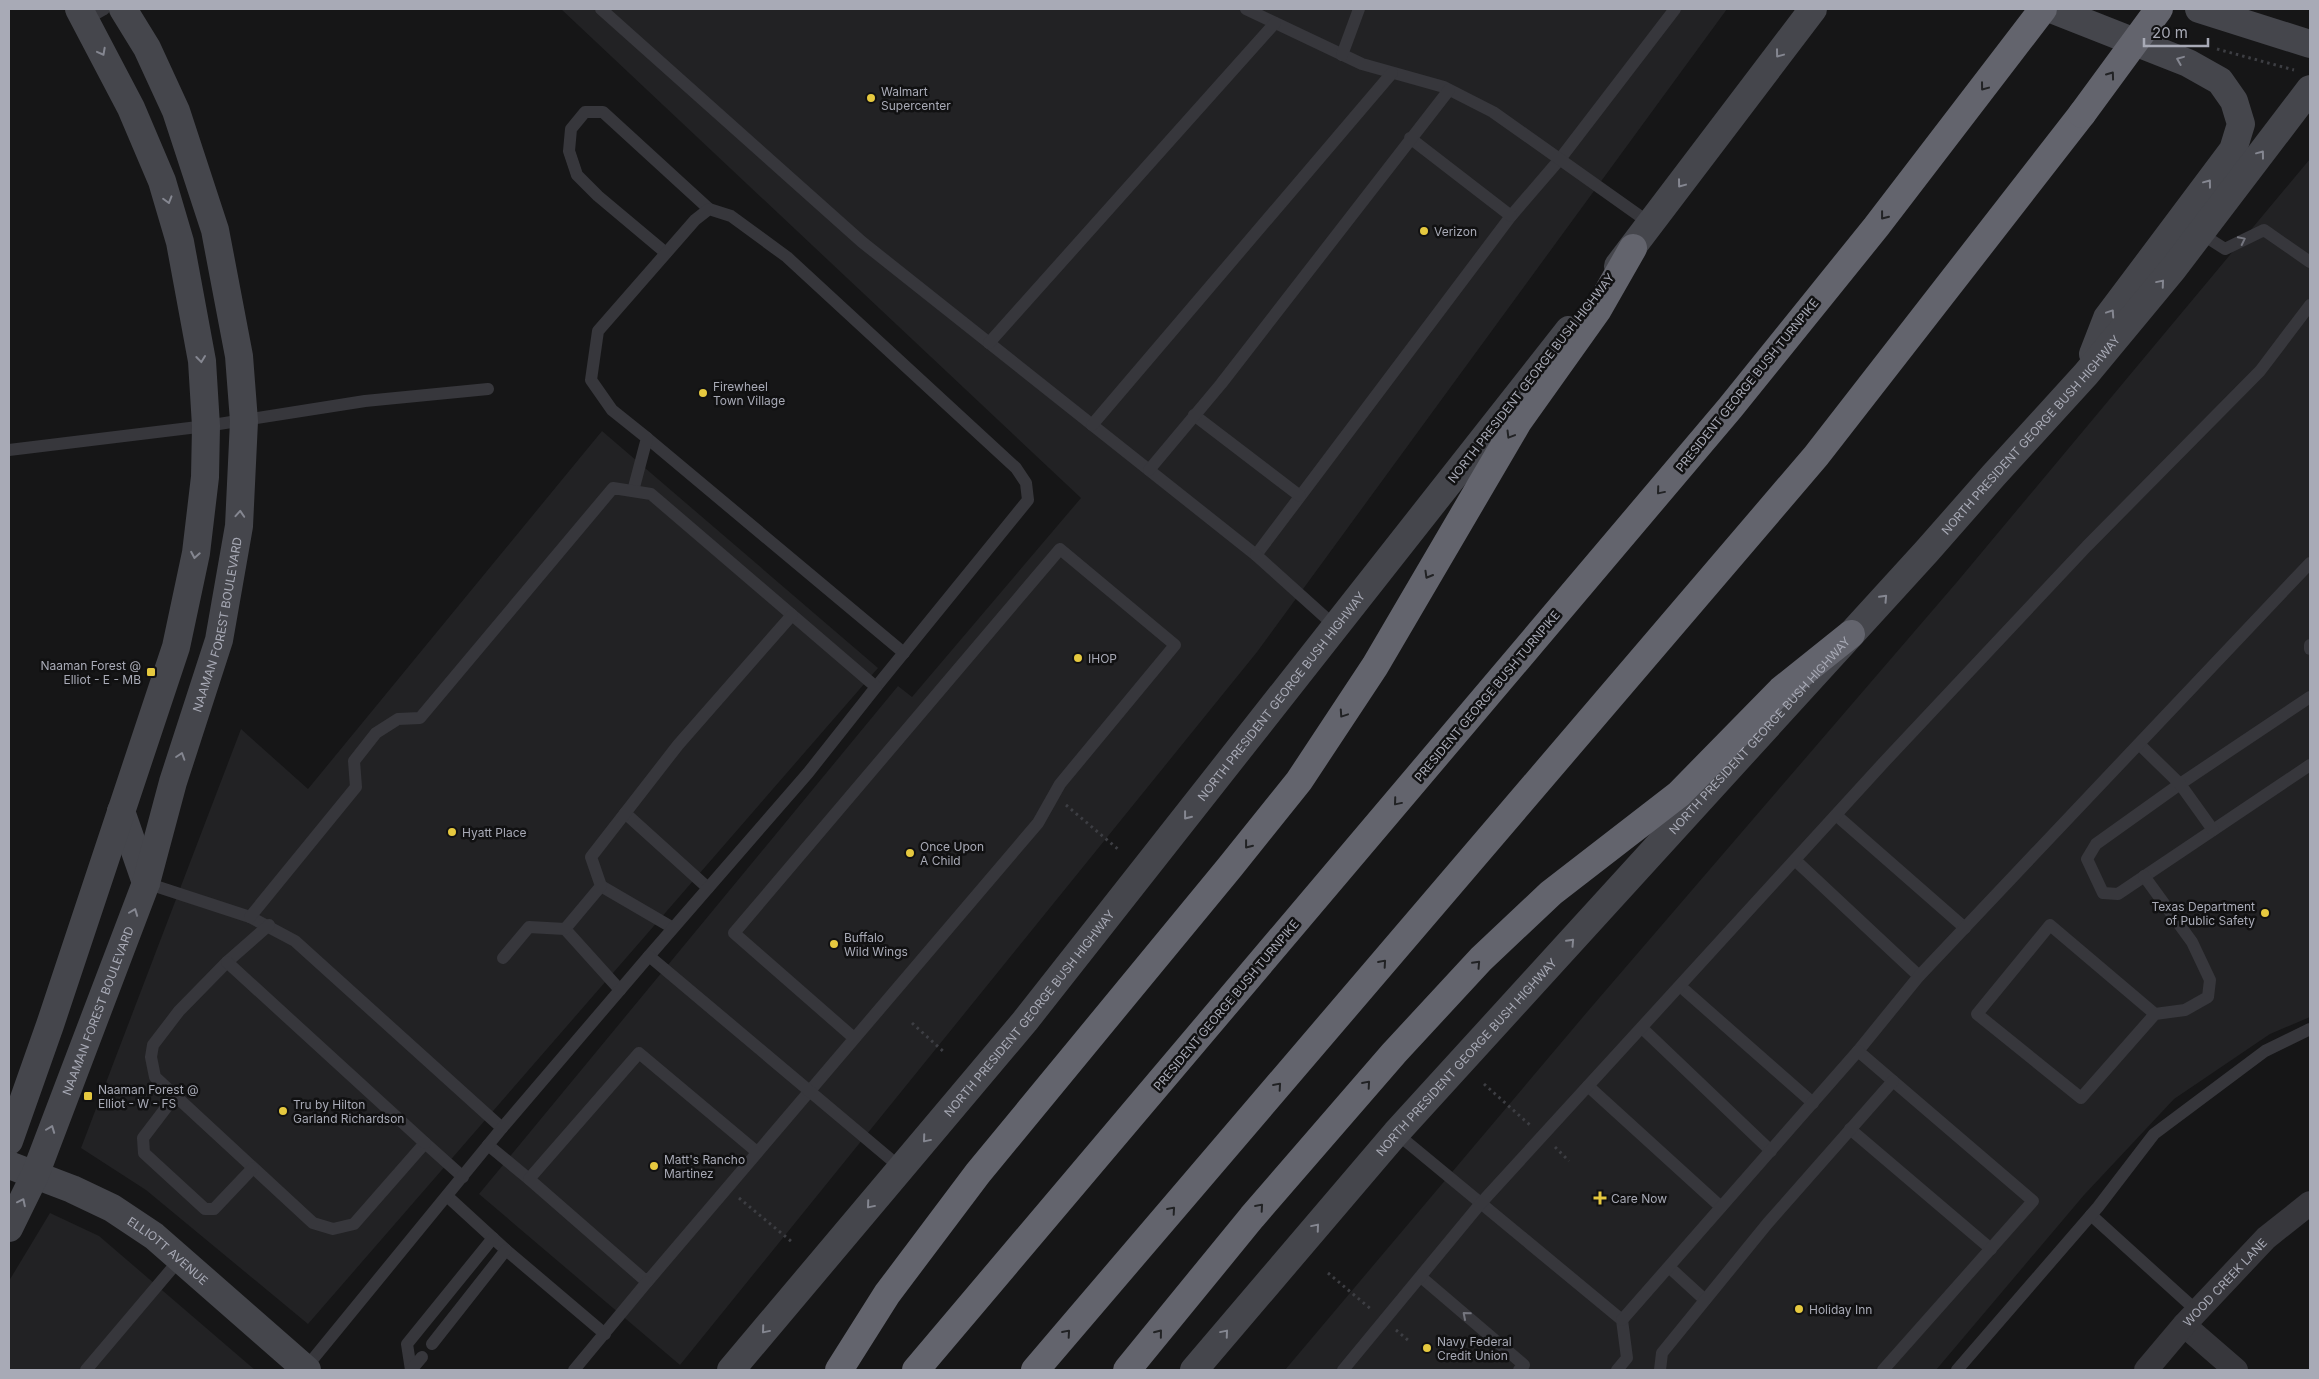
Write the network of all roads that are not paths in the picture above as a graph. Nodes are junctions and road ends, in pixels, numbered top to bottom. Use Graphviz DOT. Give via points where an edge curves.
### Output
graph roads {
  1 [pos="122,9"];
  2 [pos="600,9"];
  3 [pos="1246,9"];
  4 [pos="1359,9"];
  5 [pos="1675,9"];
  6 [pos="2043,9"];
  7 [pos="2051,9"];
  8 [pos="2159,9"];
  9 [pos="2199,9"];
  10 [pos="1812,10"];
  11 [pos="89,12"];
  12 [pos="1275,23"];
  13 [pos="2310,44"];
  14 [pos="1342,55"];
  15 [pos="1392,73"];
  16 [pos="1449,90"];
  17 [pos="2310,90"];
  18 [pos="1410,138"];
  19 [pos="1560,159"];
  20 [pos="709,209"];
  21 [pos="1511,216"];
  22 [pos="1651,224"];
  23 [pos="2200,233"];
  24 [pos="1633,248"];
  25 [pos="666,253"];
  26 [pos="2310,262"];
  27 [pos="2310,306"];
  28 [pos="989,343"];
  29 [pos="2086,374"];
  30 [pos="488,389"];
  31 [pos="1194,415"];
  32 [pos="244,421"];
  33 [pos="1092,425"];
  34 [pos="206,426"];
  35 [pos="647,438"];
  36 [pos="9,450"];
  37 [pos="1149,470"];
  38 [pos="633,491"];
  39 [pos="1300,496"];
  40 [pos="1256,555"];
  41 [pos="2310,563"];
  42 [pos="792,615"];
  43 [pos="1336,627"];
  44 [pos="1851,634"];
  45 [pos="2310,645"];
  46 [pos="2310,649"];
  47 [pos="904,653"];
  48 [pos="876,687"];
  49 [pos="2310,697"];
  50 [pos="2139,744"];
  51 [pos="2310,765"];
  52 [pos="2180,784"];
  53 [pos="121,811"];
  54 [pos="625,813"];
  55 [pos="1836,815"];
  56 [pos="2213,830"];
  57 [pos="1795,860"];
  58 [pos="2144,876"];
  59 [pos="146,883"];
  60 [pos="601,886"];
  61 [pos="708,888"];
  62 [pos="250,917"];
  63 [pos="269,925"];
  64 [pos="674,928"];
  65 [pos="1965,928"];
  66 [pos="564,929"];
  67 [pos="649,956"];
  68 [pos="503,958"];
  69 [pos="227,962"];
  70 [pos="1919,976"];
  71 [pos="1680,986"];
  72 [pos="620,990"];
  73 [pos="2155,1014"];
  74 [pos="1642,1028"];
  75 [pos="2310,1029"];
  76 [pos="854,1038"];
  77 [pos="1858,1051"];
  78 [pos="1893,1081"];
  79 [pos="1588,1086"];
  80 [pos="809,1090"];
  81 [pos="175,1096"];
  82 [pos="1813,1103"];
  83 [pos="502,1128"];
  84 [pos="1850,1129"];
  85 [pos="1396,1132"];
  86 [pos="9,1141"];
  87 [pos="425,1143"];
  88 [pos="488,1145"];
  89 [pos="1771,1151"];
  90 [pos="757,1152"];
  91 [pos="9,1165"];
  92 [pos="253,1168"];
  93 [pos="901,1168"];
  94 [pos="34,1175"];
  95 [pos="462,1177"];
  96 [pos="529,1179"];
  97 [pos="446,1196"];
  98 [pos="1481,1203"];
  99 [pos="2310,1203"];
  100 [pos="1721,1207"];
  101 [pos="2091,1215"];
  102 [pos="9,1228"];
  103 [pos="493,1238"];
  104 [pos="1990,1249"];
  105 [pos="506,1250"];
  106 [pos="180,1260"];
  107 [pos="1669,1267"];
  108 [pos="1422,1276"];
  109 [pos="647,1282"];
  110 [pos="1705,1300"];
  111 [pos="2190,1318"];
  112 [pos="1622,1320"];
  113 [pos="605,1334"];
  114 [pos="432,1344"];
  115 [pos="422,1357"];
  116 [pos="86,1370"];
  117 [pos="305,1370"];
  118 [pos="411,1370"];
  119 [pos="574,1370"];
  120 [pos="731,1370"];
  121 [pos="839,1370"];
  122 [pos="916,1370"];
  123 [pos="1035,1370"];
  124 [pos="1127,1370"];
  125 [pos="1194,1370"];
  126 [pos="1343,1370"];
  127 [pos="1519,1370"];
  128 [pos="1618,1370"];
  129 [pos="1660,1370"];
  130 [pos="1883,1370"];
  131 [pos="1958,1370"];
  132 [pos="2146,1370"];
  133 [pos="2236,1370"];
  1 -- 32 [label="main road, NAAMAN FOREST BOULEVARD" via="147,48 176,111 215,230 239,356"];
  2 -- 28 [label="lane" via="862,242"];
  3 -- 12 [label="lane"];
  4 -- 14 [label="lane"];
  5 -- 19 [label="lane"];
  6 -- 122 [label="highway, PRESIDENT GEORGE BUSH TURNPIKE, one-way" via="1834,279 1686,460"];
  29 -- 7 [label="main road, one-way" via="2107,318 2233,150 2241,124 2234,101 2220,81 2188,63"];
  123 -- 8 [label="highway, one-way, bridge" via="1816,456 2082,114"];
  9 -- 13 [label="main road"];
  10 -- 22 [label="main road, NORTH PRESIDENT GEORGE BUSH HIGHWAY, one-way"];
  11 -- 34 [label="main road, one-way" via="162,181 180,242 202,360"];
  12 -- 14 [label="lane"];
  12 -- 28 [label="lane"];
  14 -- 15 [label="lane"];
  15 -- 16 [label="lane"];
  15 -- 33 [label="lane"];
  16 -- 18 [label="lane"];
  16 -- 19 [label="lane" via="1493,112"];
  23 -- 17 [label="main road, NORTH PRESIDENT GEORGE BUSH HIGHWAY, one-way"];
  18 -- 21 [label="lane"];
  18 -- 31 [label="lane"];
  19 -- 21 [label="lane"];
  19 -- 22 [label="lane"];
  20 -- 25 [label="lane"];
  20 -- 25 [label="lane" via="603,112 585,112 571,129 569,151 577,175"];
  20 -- 47 [label="lane" via="731,216 787,257 1016,468 1026,483 1028,500"];
  21 -- 39 [label="lane"];
  22 -- 24 [label="main road, NORTH PRESIDENT GEORGE BUSH HIGHWAY"];
  23 -- 26 [label="lane, one-way" via="2225,249 2264,230"];
  29 -- 23 [label="main road, NORTH PRESIDENT GEORGE BUSH HIGHWAY, one-way"];
  24 -- 43 [label="main road, NORTH PRESIDENT GEORGE BUSH HIGHWAY"];
  24 -- 121 [label="highway, one-way" via="1597,311 1518,422 1375,666 1299,781 978,1173 887,1294"];
  25 -- 35 [label="lane" via="598,331 591,380 612,410"];
  27 -- 55 [label="lane" via="2260,371 2087,546"];
  28 -- 33 [label="lane"];
  44 -- 29 [label="main road, NORTH PRESIDENT GEORGE BUSH HIGHWAY, one-way"];
  30 -- 32 [label="lane" via="365,401"];
  31 -- 37 [label="lane"];
  31 -- 39 [label="lane"];
  32 -- 34 [label="lane"];
  59 -- 32 [label="main road, NAAMAN FOREST BOULEVARD, one-way" via="173,782 219,640 239,526"];
  33 -- 37 [label="lane"];
  34 -- 36 [label="lane"];
  34 -- 53 [label="main road, one-way" via="205,477 196,553 176,647"];
  35 -- 38 [label="lane"];
  35 -- 47 [label="lane"];
  37 -- 40 [label="lane"];
  38 -- 42 [label="lane" via="651,494"];
  38 -- 62 [label="lane" via="613,488 420,718 398,719 376,733 354,760 356,787"];
  39 -- 40 [label="lane"];
  40 -- 43 [label="lane"];
  41 -- 50 [label="lane"];
  42 -- 48 [label="lane"];
  42 -- 54 [label="lane" via="678,745"];
  43 -- 93 [label="main road, NORTH PRESIDENT GEORGE BUSH HIGHWAY, one-way" via="1025,1021"];
  85 -- 44 [label="main road, NORTH PRESIDENT GEORGE BUSH HIGHWAY, one-way"];
  124 -- 44 [label="highway, one-way" via="1252,1216 1481,959 1551,893 1679,794 1781,690"];
  45 -- 46 [label="lane"];
  47 -- 48 [label="lane"];
  48 -- 61 [label="lane" via="808,774"];
  49 -- 52 [label="lane"];
  50 -- 52 [label="lane"];
  50 -- 65 [label="lane"];
  51 -- 56 [label="lane"];
  52 -- 56 [label="lane"];
  52 -- 58 [label="lane" via="2096,844 2087,859 2103,893 2118,894"];
  53 -- 59 [label="main road"];
  53 -- 86 [label="main road"];
  54 -- 60 [label="lane" via="591,857"];
  54 -- 61 [label="lane"];
  55 -- 57 [label="lane"];
  55 -- 65 [label="lane"];
  56 -- 58 [label="lane"];
  57 -- 70 [label="lane"];
  57 -- 71 [label="lane"];
  58 -- 73 [label="lane" via="2192,942 2210,980 2208,997 2185,1010"];
  59 -- 62 [label="lane"];
  94 -- 59 [label="main road, NAAMAN FOREST BOULEVARD, one-way"];
  60 -- 64 [label="lane"];
  60 -- 66 [label="lane"];
  61 -- 64 [label="lane"];
  62 -- 63 [label="lane"];
  63 -- 69 [label="lane"];
  63 -- 83 [label="lane" via="296,941"];
  64 -- 67 [label="lane"];
  65 -- 70 [label="lane"];
  66 -- 68 [label="lane" via="528,927"];
  66 -- 72 [label="lane"];
  67 -- 72 [label="lane"];
  67 -- 80 [label="lane"];
  69 -- 81 [label="lane" via="179,1011 153,1045 151,1057 155,1077"];
  69 -- 87 [label="lane"];
  70 -- 77 [label="lane"];
  71 -- 74 [label="lane"];
  71 -- 82 [label="lane"];
  72 -- 83 [label="lane"];
  73 -- 73 [label="lane" via="2050,924 1977,1014 2081,1098"];
  74 -- 79 [label="lane"];
  74 -- 89 [label="lane"];
  75 -- 101 [label="lane" via="2265,1051 2154,1134"];
  76 -- 76 [label="lane" via="1038,823 1060,784 1175,644 1060,549 734,933"];
  76 -- 80 [label="lane"];
  77 -- 78 [label="lane"];
  77 -- 82 [label="lane"];
  78 -- 84 [label="lane"];
  78 -- 104 [label="lane" via="2033,1202"];
  79 -- 98 [label="lane"];
  79 -- 100 [label="lane"];
  80 -- 90 [label="lane"];
  80 -- 93 [label="lane"];
  81 -- 92 [label="lane"];
  81 -- 92 [label="lane" via="143,1138 144,1153 205,1209 214,1209"];
  82 -- 89 [label="lane"];
  83 -- 88 [label="lane"];
  84 -- 104 [label="lane"];
  84 -- 110 [label="lane"];
  85 -- 98 [label="lane"];
  125 -- 85 [label="main road, NORTH PRESIDENT GEORGE BUSH HIGHWAY, one-way"];
  87 -- 92 [label="lane" via="354,1224 333,1229 313,1223"];
  87 -- 95 [label="lane"];
  88 -- 95 [label="lane"];
  88 -- 96 [label="lane"];
  89 -- 100 [label="lane"];
  90 -- 96 [label="lane" via="639,1052"];
  90 -- 109 [label="lane"];
  91 -- 94 [label="main road, ELLIOTT AVENUE"];
  93 -- 120 [label="main road, NORTH PRESIDENT GEORGE BUSH HIGHWAY, one-way"];
  102 -- 94 [label="main road, NAAMAN FOREST BOULEVARD, one-way"];
  94 -- 106 [label="main road, ELLIOTT AVENUE" via="112,1208 154,1236"];
  95 -- 97 [label="lane"];
  96 -- 109 [label="lane"];
  97 -- 103 [label="lane"];
  97 -- 117 [label="lane"];
  98 -- 108 [label="lane"];
  98 -- 112 [label="lane"];
  99 -- 111 [label="street, WOOD CREEK LANE" via="2266,1238"];
  100 -- 107 [label="lane"];
  101 -- 111 [label="lane"];
  101 -- 131 [label="lane"];
  103 -- 105 [label="lane"];
  103 -- 118 [label="lane" via="407,1344"];
  104 -- 130 [label="lane"];
  105 -- 113 [label="lane"];
  105 -- 114 [label="lane"];
  106 -- 116 [label="lane"];
  106 -- 117 [label="main road, ELLIOTT AVENUE"];
  107 -- 110 [label="lane"];
  107 -- 112 [label="lane"];
  108 -- 126 [label="lane"];
  127 -- 108 [label="lane, one-way" via="1524,1364"];
  109 -- 113 [label="lane"];
  110 -- 129 [label="lane" via="1662,1353"];
  111 -- 132 [label="street, WOOD CREEK LANE"];
  111 -- 133 [label="street"];
  112 -- 128 [label="lane" via="1627,1358"];
  113 -- 119 [label="lane"];
  115 -- 118 [label="lane"];
}
